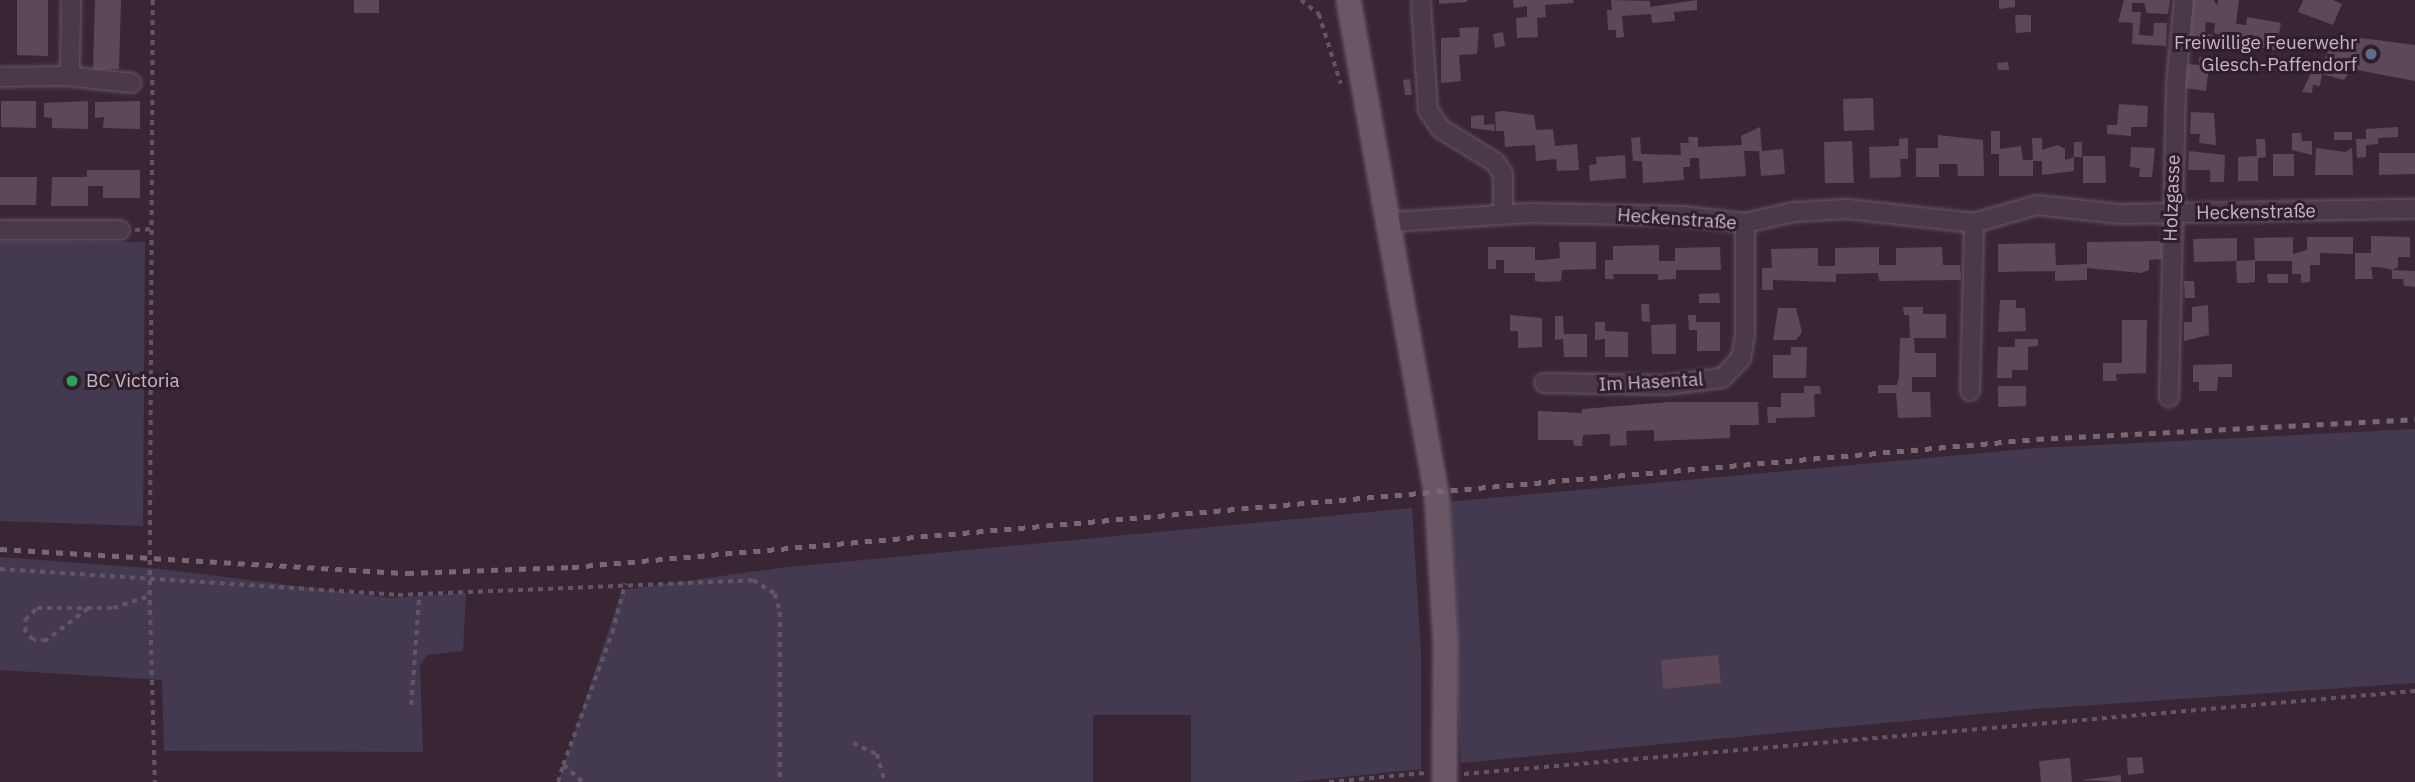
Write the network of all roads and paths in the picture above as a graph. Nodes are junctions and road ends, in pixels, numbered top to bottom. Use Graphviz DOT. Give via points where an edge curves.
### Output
graph roads {
  1 [pos="71,0"];
  2 [pos="153,0"];
  3 [pos="1301,0"];
  4 [pos="1348,0"];
  5 [pos="2184,0"];
  6 [pos="1421,4"];
  7 [pos="66,76"];
  8 [pos="0,77"];
  9 [pos="132,83"];
  10 [pos="1344,96"];
  11 [pos="2415,209"];
  12 [pos="1503,214"];
  13 [pos="2171,214"];
  14 [pos="1391,222"];
  15 [pos="1745,223"];
  16 [pos="1974,223"];
  17 [pos="0,230"];
  18 [pos="120,230"];
  19 [pos="1544,383"];
  20 [pos="1970,391"];
  21 [pos="2169,397"];
  22 [pos="0,569"];
  23 [pos="150,576"];
  24 [pos="625,584"];
  25 [pos="419,595"];
  26 [pos="150,596"];
  27 [pos="88,609"];
  28 [pos="2415,691"];
  29 [pos="411,705"];
  30 [pos="853,743"];
  31 [pos="563,765"];
  32 [pos="1433,774"];
  33 [pos="155,782"];
  34 [pos="558,782"];
  35 [pos="582,782"];
  36 [pos="780,782"];
  37 [pos="885,782"];
  38 [pos="1329,782"];
  1 -- 7 [label="street" via="71,66"];
  2 -- 23 [label="path"];
  3 -- 10 [label="path" via="1319,14"];
  4 -- 14 [label="main road"];
  5 -- 13 [label="street, Holzgasse"];
  6 -- 12 [label="street" via="1428,110 1441,129 1495,162 1503,174"];
  7 -- 8 [label="street"];
  7 -- 9 [label="street"];
  11 -- 13 [label="street, Heckenstraße"];
  12 -- 14 [label="street, Heckenstraße"];
  12 -- 15 [label="street, Heckenstraße" via="1683,216"];
  13 -- 16 [label="street, Heckenstraße" via="2037,205"];
  13 -- 21 [label="street, Holzgasse"];
  14 -- 32 [label="main road" via="1436,492 1445,643"];
  15 -- 16 [label="street, Heckenstraße" via="1794,212 1847,209"];
  15 -- 19 [label="street, Im Hasental" via="1745,335 1741,358 1722,378 1665,385"];
  16 -- 20 [label="street"];
  17 -- 18 [label="street"];
  22 -- 23 [label="path"];
  23 -- 25 [label="path"];
  23 -- 26 [label="path"];
  24 -- 25 [label="path"];
  24 -- 31 [label="path" via="612,634"];
  24 -- 36 [label="path" via="753,580 775,594 780,612"];
  25 -- 29 [label="path"];
  26 -- 27 [label="path" via="130,606"];
  26 -- 33 [label="path"];
  27 -- 27 [label="path" via="37,608 25,620 25,632 33,640 46,641"];
  28 -- 32 [label="path"];
  30 -- 37 [label="path" via="877,754"];
  31 -- 34 [label="path"];
  31 -- 35 [label="path"];
  32 -- 38 [label="path"];
}
